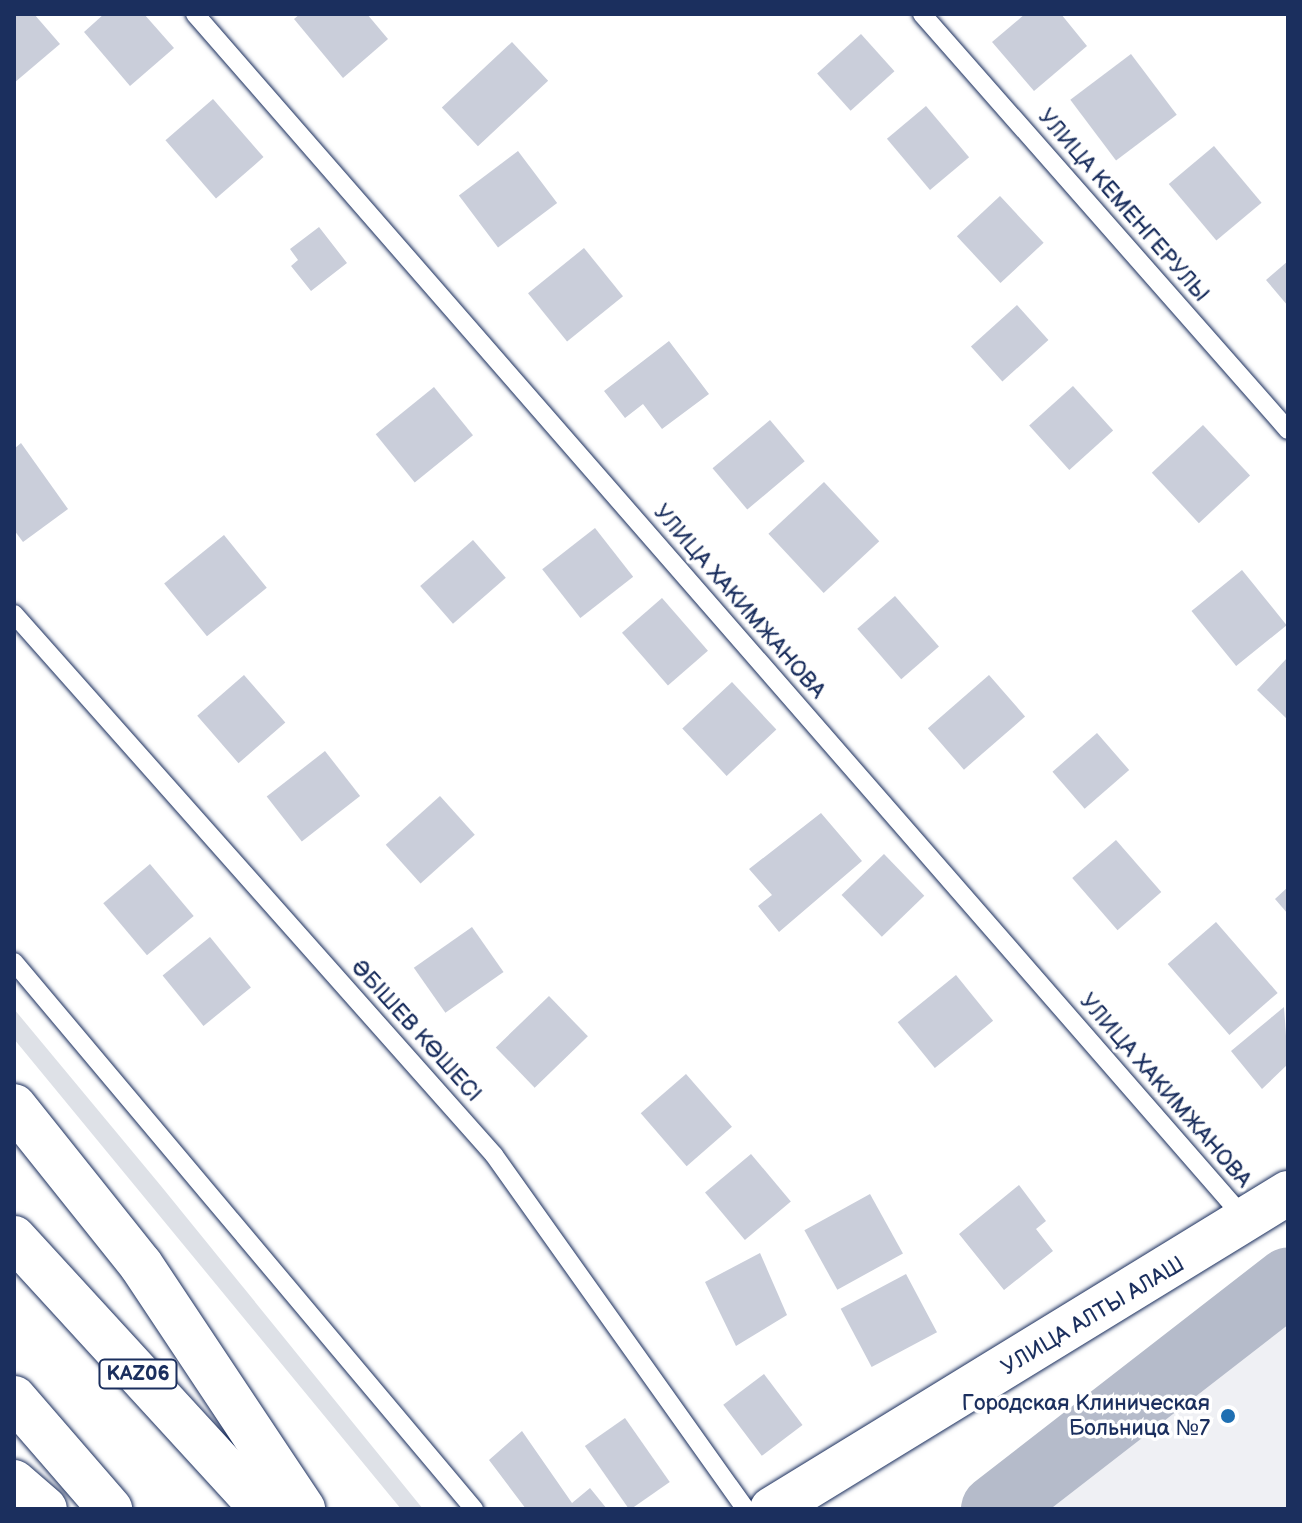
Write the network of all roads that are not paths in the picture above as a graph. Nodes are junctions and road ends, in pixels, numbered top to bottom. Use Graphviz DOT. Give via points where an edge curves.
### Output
graph roads {
  1 [pos="195,14"];
  2 [pos="922,14"];
  3 [pos="1288,430"];
  4 [pos="14,614"];
  5 [pos="14,962"];
  6 [pos="14,1106"];
  7 [pos="1288,1193"];
  8 [pos="1247,1222"];
  9 [pos="14,1238"];
  10 [pos="14,1398"];
  11 [pos="14,1482"];
  12 [pos="45,1509"];
  13 [pos="110,1509"];
  14 [pos="262,1509"];
  15 [pos="303,1509"];
  16 [pos="474,1509"];
  17 [pos="746,1509"];
  18 [pos="772,1509"];
  1 -- 8 [label="lane, УЛИЦА ХАКИМЖАНОВА"];
  2 -- 3 [label="lane, УЛИЦА КЕМЕНГЕРУЛЫ"];
  4 -- 17 [label="lane, ӘБІШЕВ КӨШЕСІ" via="494,1155"];
  5 -- 16 [label="lane"];
  6 -- 15 [label="main road" via="141,1265"];
  7 -- 8 [label="main road, УЛИЦА АЛТЫ АЛАШ"];
  8 -- 18 [label="main road, УЛИЦА АЛТЫ АЛАШ"];
  9 -- 14 [label="main road, KАZ06"];
  10 -- 13 [label="main road"];
  11 -- 12 [label="main road"];
}
